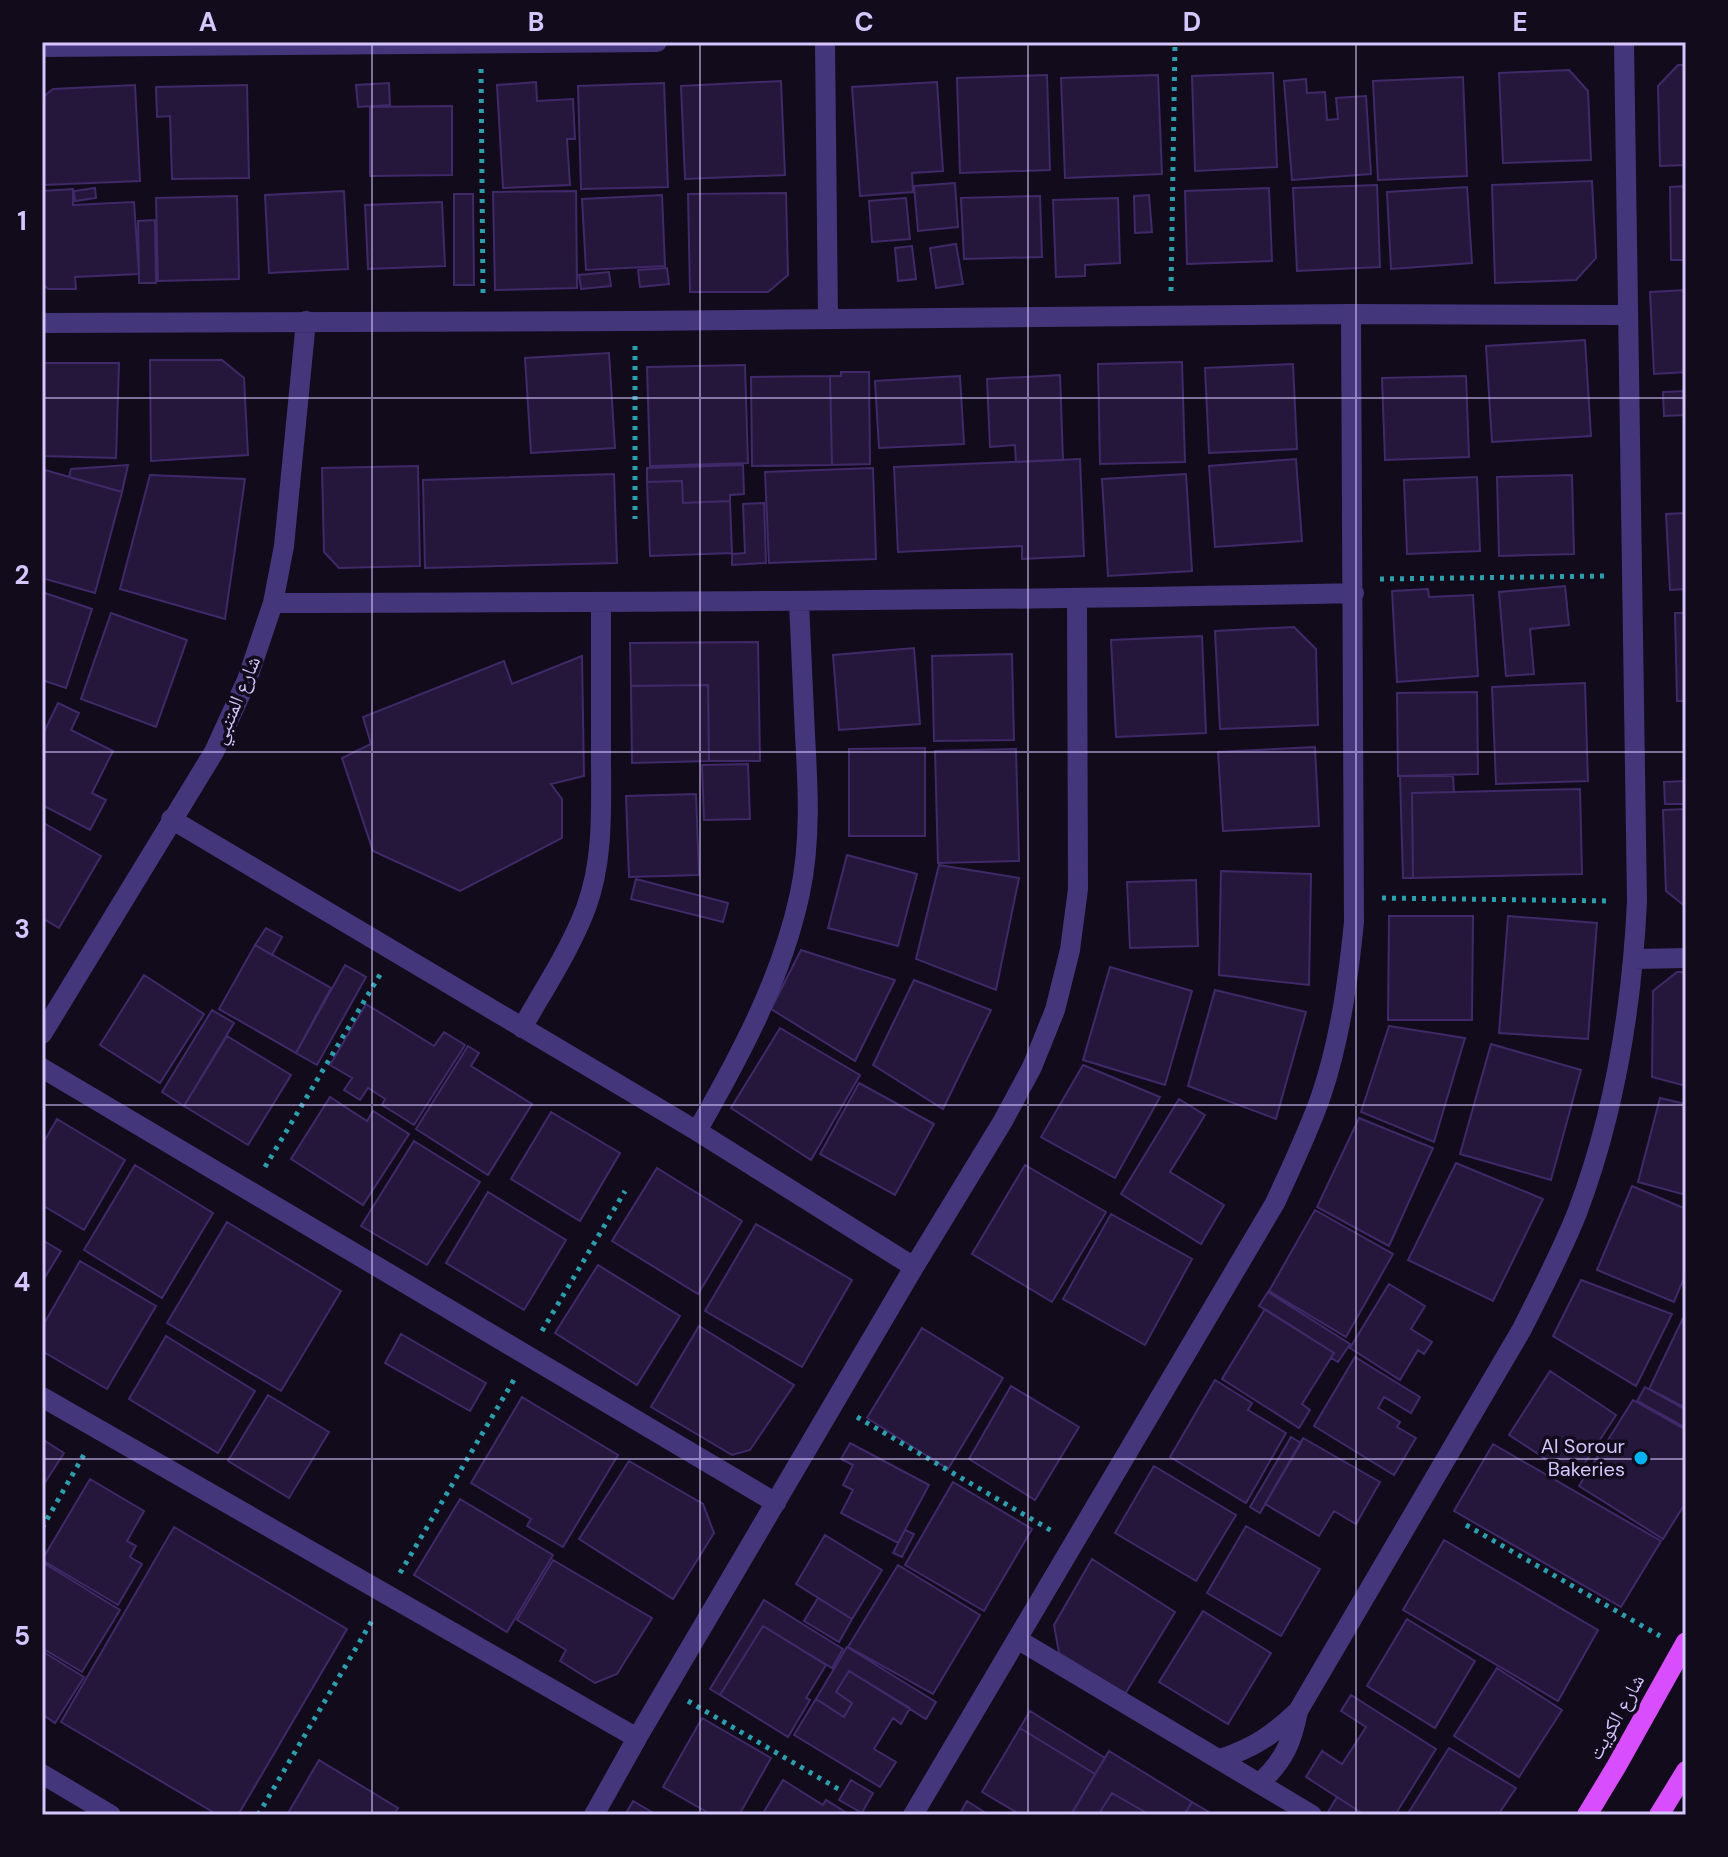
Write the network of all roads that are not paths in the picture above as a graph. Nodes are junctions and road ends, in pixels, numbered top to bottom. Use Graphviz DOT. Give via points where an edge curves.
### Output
graph roads {
  1 [pos="657,42"];
  2 [pos="825,42"];
  3 [pos="1624,42"];
  4 [pos="481,43"];
  5 [pos="42,47"];
  6 [pos="1351,314"];
  7 [pos="1627,315"];
  8 [pos="828,319"];
  9 [pos="306,321"];
  10 [pos="42,323"];
  11 [pos="1354,586"];
  12 [pos="1077,599"];
  13 [pos="601,602"];
  14 [pos="799,602"];
  15 [pos="273,603"];
  16 [pos="171,819"];
  17 [pos="1686,958"];
  18 [pos="1634,959"];
  19 [pos="522,1028"];
  20 [pos="42,1034"];
  21 [pos="42,1068"];
  22 [pos="697,1131"];
  23 [pos="914,1267"];
  24 [pos="42,1397"];
  25 [pos="776,1503"];
  26 [pos="1017,1639"];
  27 [pos="1684,1645"];
  28 [pos="1298,1711"];
  29 [pos="637,1738"];
  30 [pos="1220,1759"];
  31 [pos="1616,1767"];
  32 [pos="1686,1771"];
  33 [pos="42,1774"];
  34 [pos="1260,1783"];
  35 [pos="111,1815"];
  36 [pos="594,1815"];
  37 [pos="913,1815"];
  38 [pos="1312,1815"];
  39 [pos="1587,1815"];
  40 [pos="1600,1815"];
  41 [pos="1659,1815"];
  1 -- 4 [label="street"];
  2 -- 8 [label="street"];
  3 -- 7 [label="street"];
  4 -- 5 [label="street"];
  6 -- 7 [label="street"];
  6 -- 8 [label="street"];
  6 -- 11 [label="street"];
  7 -- 18 [label="street"];
  8 -- 9 [label="street"];
  9 -- 10 [label="street"];
  9 -- 15 [label="street, شارع المتنبي" via="284,546"];
  11 -- 12 [label="street"];
  11 -- 26 [label="street" via="1355,898 1348,981 1321,1095 1275,1203"];
  12 -- 14 [label="street"];
  12 -- 23 [label="street" via="1078,889 1070,950 1055,1010 1032,1067"];
  13 -- 14 [label="street"];
  13 -- 15 [label="street"];
  13 -- 19 [label="street" via="601,805 595,875 571,941"];
  14 -- 22 [label="street" via="807,778 800,891 766,998"];
  15 -- 16 [label="street, شارع المتنبي" via="247,680 214,752"];
  16 -- 19 [label="street"];
  16 -- 20 [label="street, شارع المتنبي"];
  17 -- 18 [label="street"];
  18 -- 28 [label="street" via="1619,1062 1598,1151 1552,1270"];
  19 -- 22 [label="street"];
  21 -- 25 [label="street"];
  22 -- 23 [label="street"];
  23 -- 25 [label="street"];
  24 -- 29 [label="street"];
  25 -- 29 [label="street"];
  26 -- 30 [label="street"];
  26 -- 37 [label="street"];
  27 -- 31 [label="main road, شارع الكويت"];
  28 -- 30 [label="street" via="1263,1741"];
  28 -- 34 [label="street" via="1287,1751"];
  29 -- 36 [label="street"];
  30 -- 34 [label="street"];
  31 -- 39 [label="main road, شارع الكويت"];
  31 -- 40 [label="main road"];
  32 -- 41 [label="main road"];
  33 -- 35 [label="street"];
  34 -- 38 [label="street"];
}
